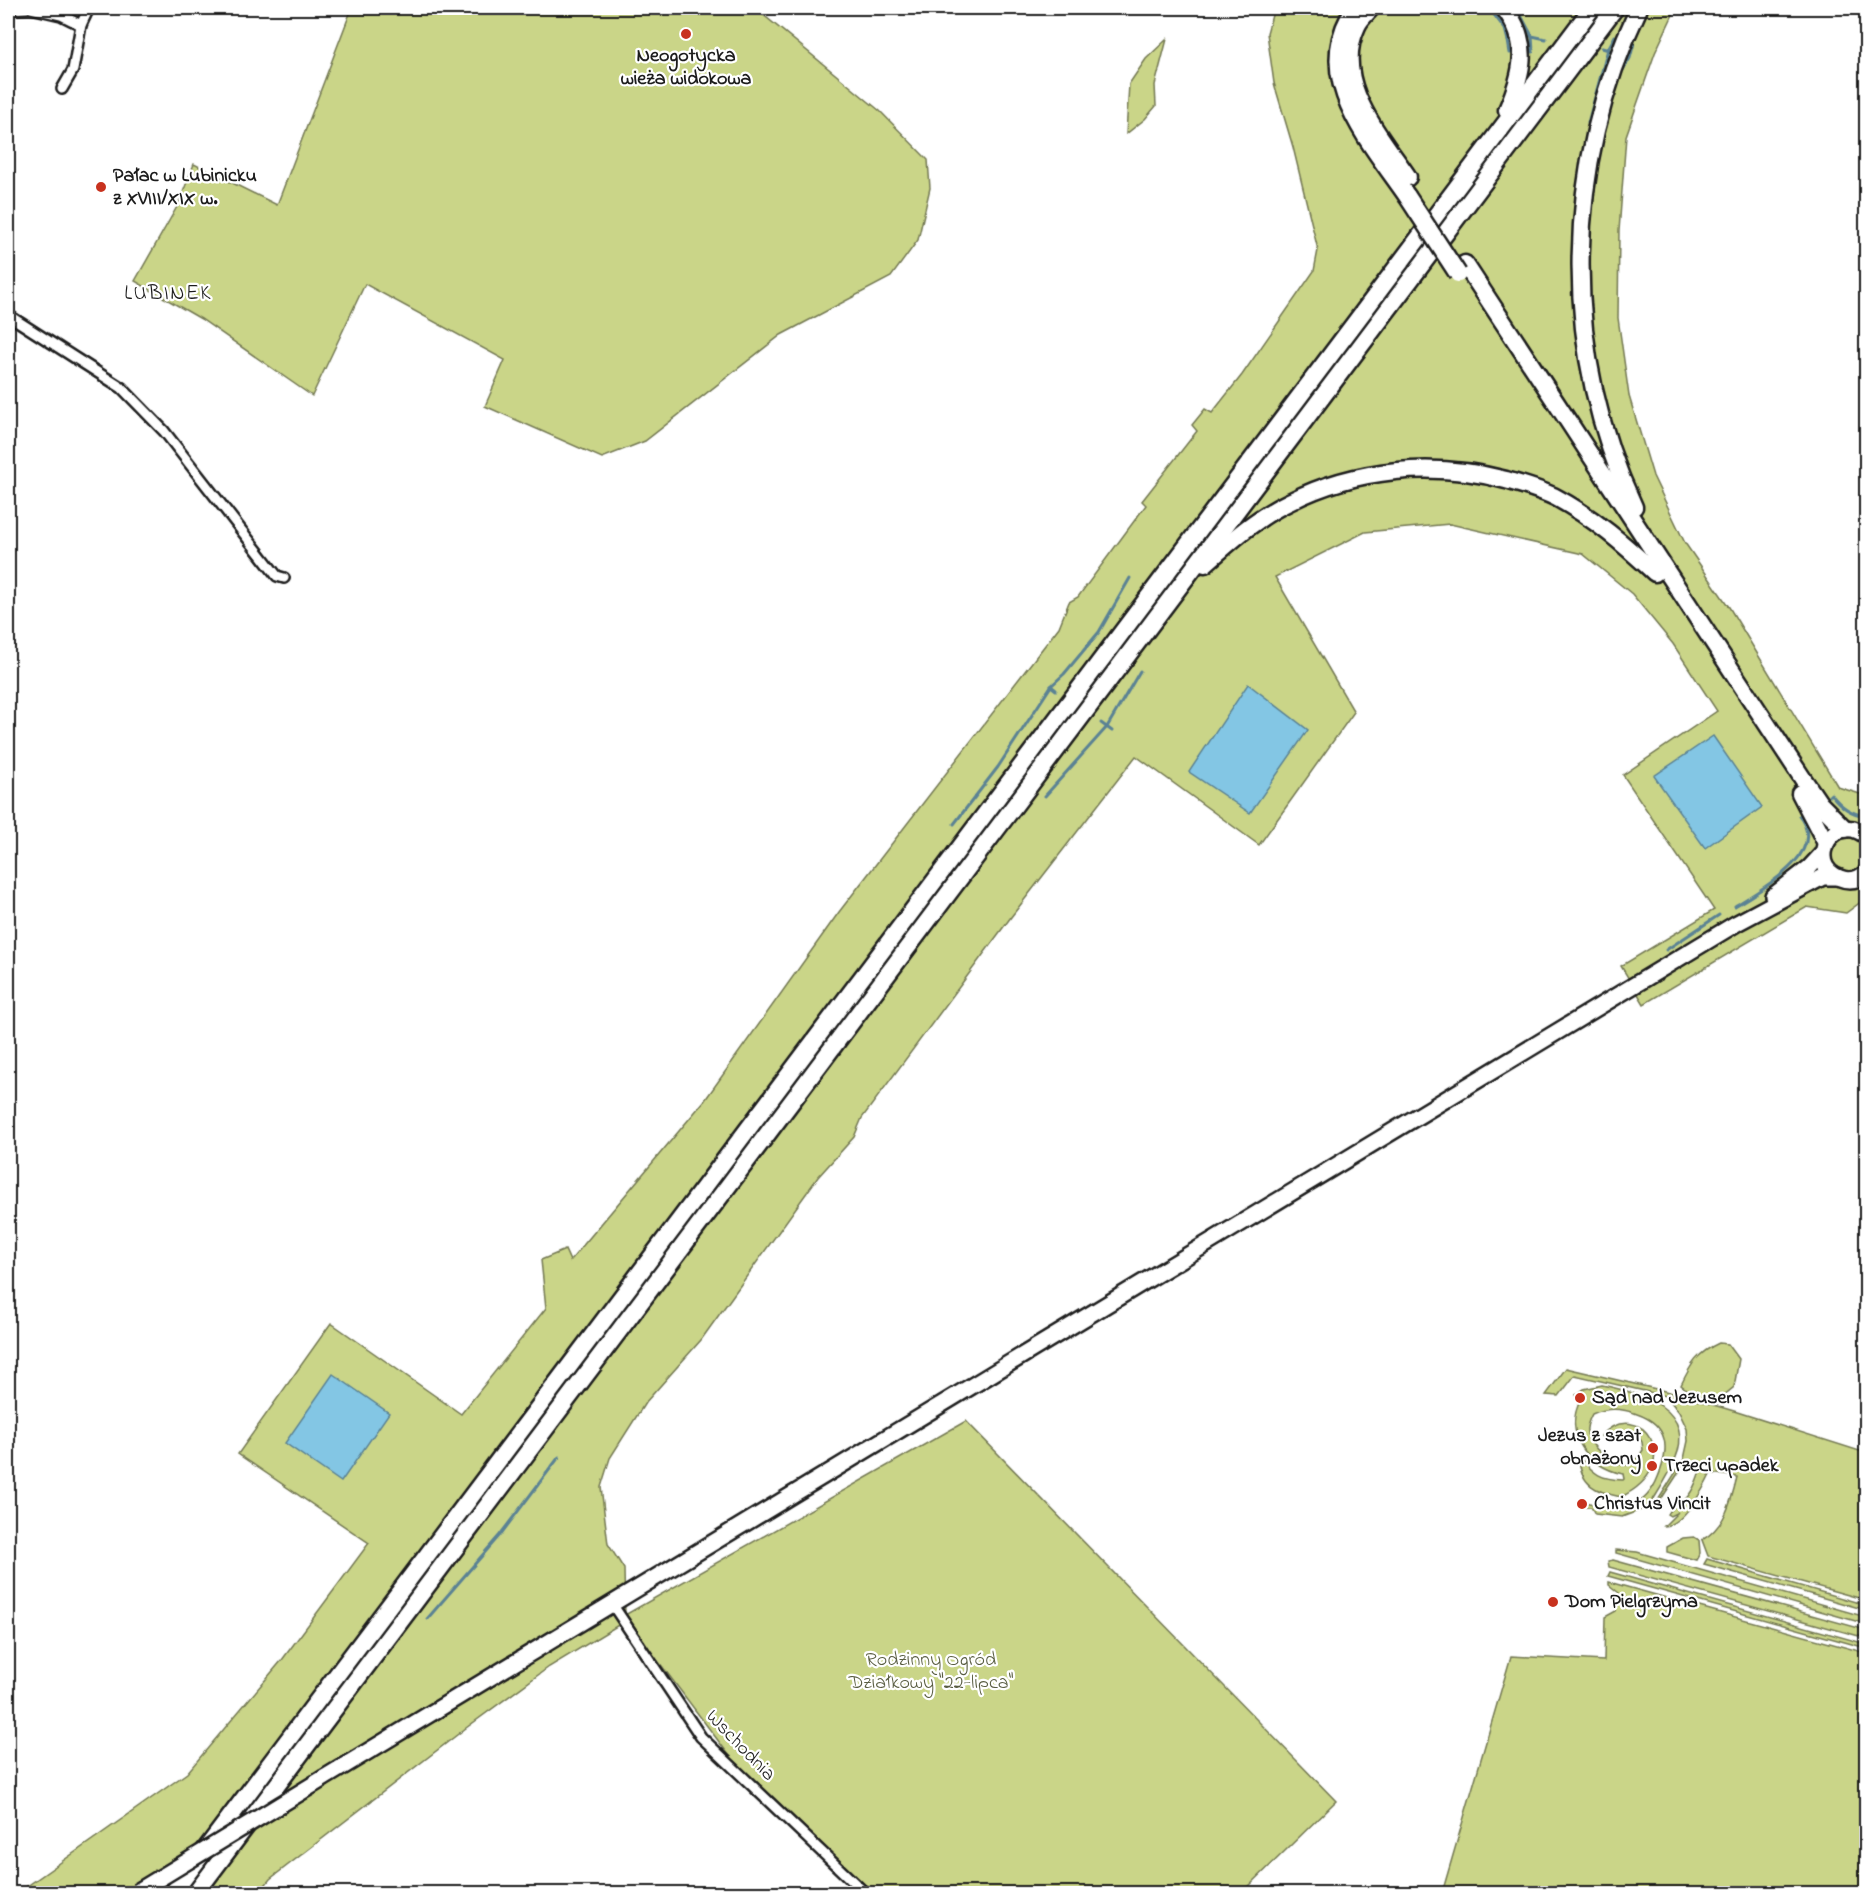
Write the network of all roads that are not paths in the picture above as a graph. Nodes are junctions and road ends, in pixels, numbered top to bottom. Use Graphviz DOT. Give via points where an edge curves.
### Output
graph roads {
  1 [pos="27,8"];
  2 [pos="32,8"];
  3 [pos="89,8"];
  4 [pos="1355,8"];
  5 [pos="1371,8"];
  6 [pos="1504,8"];
  7 [pos="1592,8"];
  8 [pos="1615,8"];
  9 [pos="1639,8"];
  10 [pos="8,9"];
  11 [pos="81,25"];
  12 [pos="62,89"];
  13 [pos="1496,135"];
  14 [pos="1410,191"];
  15 [pos="1461,269"];
  16 [pos="8,315"];
  17 [pos="1656,554"];
  18 [pos="1655,573"];
  19 [pos="284,578"];
  20 [pos="1178,587"];
  21 [pos="1845,829"];
  22 [pos="1866,836"];
  23 [pos="1824,848"];
  24 [pos="1866,873"];
  25 [pos="1836,877"];
  26 [pos="1745,918"];
  27 [pos="612,1604"];
  28 [pos="135,1893"];
  29 [pos="172,1893"];
  30 [pos="195,1893"];
  31 [pos="867,1893"];
  1 -- 10 [label="street"];
  2 -- 11 [label="street"];
  3 -- 11 [label="street"];
  4 -- 14 [label="highway" via="1347,19 1339,46 1339,73 1345,99 1356,120"];
  5 -- 14 [label="highway" via="1357,25 1351,46 1355,93"];
  6 -- 13 [label="highway" via="1522,47 1521,72"];
  7 -- 13 [label="highway"];
  8 -- 20 [label="highway"];
  9 -- 17 [label="highway" via="1606,89 1594,136 1581,227 1580,279 1583,326 1599,410 1614,458"];
  11 -- 12 [label="street" via="73,70"];
  13 -- 29 [label="highway"];
  14 -- 15 [label="highway"];
  15 -- 17 [label="highway"];
  15 -- 18 [label="highway"];
  16 -- 19 [label="street" via="122,388 164,432 277,576"];
  17 -- 21 [label="highway" via="1820,804"];
  18 -- 20 [label="highway" via="1608,532 1556,498 1525,485 1481,473 1396,470 1329,485 1289,501 1249,527"];
  18 -- 23 [label="highway" via="1786,770 1814,817"];
  20 -- 30 [label="highway"];
  21 -- 22 [label="main road"];
  21 -- 23 [label="main road" via="1837,831"];
  23 -- 25 [label="main road" via="1825,865"];
  23 -- 26 [label="main road" via="1809,868"];
  24 -- 25 [label="main road" via="1859,879"];
  25 -- 26 [label="main road" via="1823,877"];
  26 -- 27 [label="main road"];
  27 -- 28 [label="main road, bridge"];
  27 -- 31 [label="street, Wschodnia" via="701,1737"];
}
